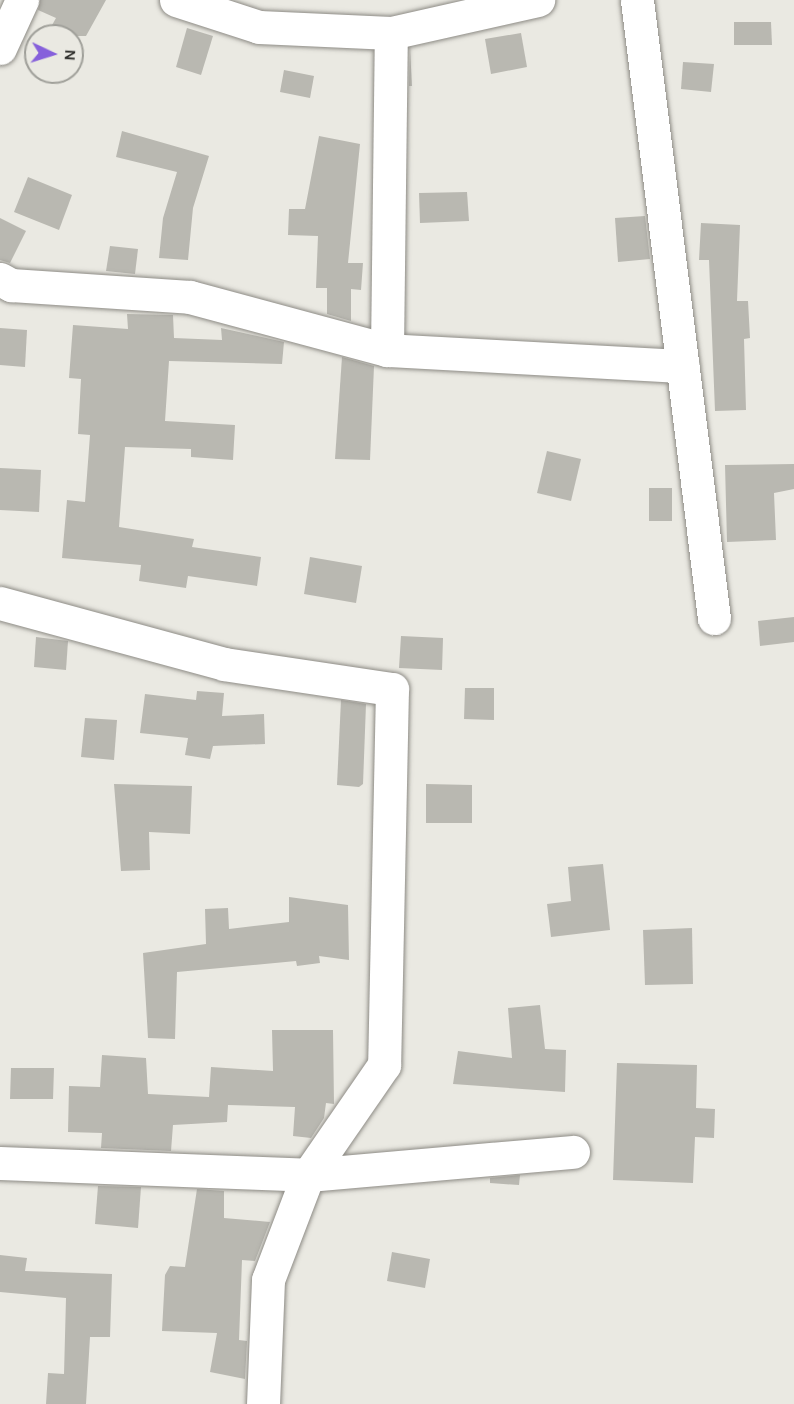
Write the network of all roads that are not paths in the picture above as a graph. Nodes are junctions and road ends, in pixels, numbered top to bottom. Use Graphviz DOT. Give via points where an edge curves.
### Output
graph roads {
  1 [pos="22,0"];
  2 [pos="176,0"];
  3 [pos="538,0"];
  4 [pos="637,0"];
  5 [pos="460,8"];
  6 [pos="257,14"];
  7 [pos="391,33"];
  8 [pos="0,48"];
  9 [pos="0,279"];
  10 [pos="387,350"];
  11 [pos="683,366"];
  12 [pos="0,603"];
  13 [pos="714,618"];
  14 [pos="573,1152"];
  15 [pos="0,1163"];
  16 [pos="308,1175"];
  17 [pos="263,1404"];
  1 -- 8 [label="street"];
  2 -- 6 [label="street"];
  3 -- 5 [label="street"];
  4 -- 11 [label="street"];
  5 -- 7 [label="street"];
  6 -- 7 [label="street"];
  7 -- 10 [label="street"];
  9 -- 10 [label="street" via="11,285 190,297"];
  10 -- 11 [label="street"];
  11 -- 13 [label="street"];
  12 -- 16 [label="street" via="224,664 392,689 384,1065"];
  14 -- 16 [label="street"];
  15 -- 16 [label="street"];
  16 -- 17 [label="street" via="268,1280"];
}
